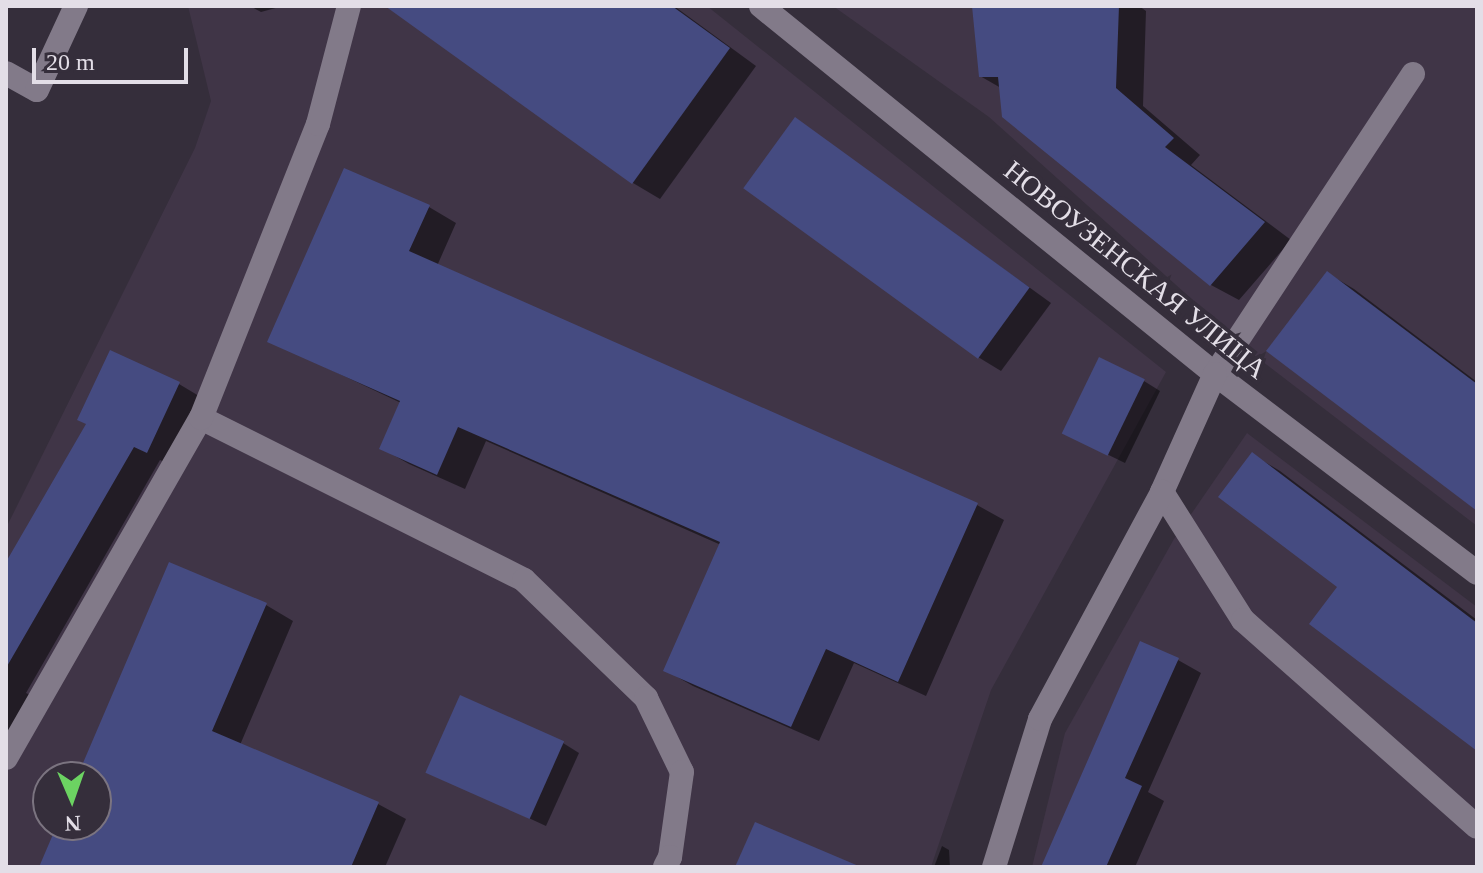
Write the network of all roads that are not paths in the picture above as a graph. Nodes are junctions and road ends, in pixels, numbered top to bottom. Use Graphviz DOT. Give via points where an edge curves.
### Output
graph roads {
  1 [pos="76,6"];
  2 [pos="349,6"];
  3 [pos="761,6"];
  4 [pos="6,73"];
  5 [pos="1413,74"];
  6 [pos="1215,374"];
  7 [pos="201,418"];
  8 [pos="1162,492"];
  9 [pos="1477,573"];
  10 [pos="6,758"];
  11 [pos="1477,827"];
  12 [pos="665,867"];
  13 [pos="994,867"];
  1 -- 4 [label="street" via="37,90"];
  2 -- 7 [label="street" via="318,124"];
  3 -- 6 [label="street, НОВОУЗЕНСКАЯ УЛИЦА"];
  5 -- 6 [label="street"];
  6 -- 8 [label="street"];
  6 -- 9 [label="street, НОВОУЗЕНСКАЯ УЛИЦА"];
  7 -- 10 [label="street"];
  7 -- 12 [label="street" via="524,580 646,698 682,772"];
  8 -- 11 [label="street" via="1243,620"];
  8 -- 13 [label="street" via="1040,719"];
}
